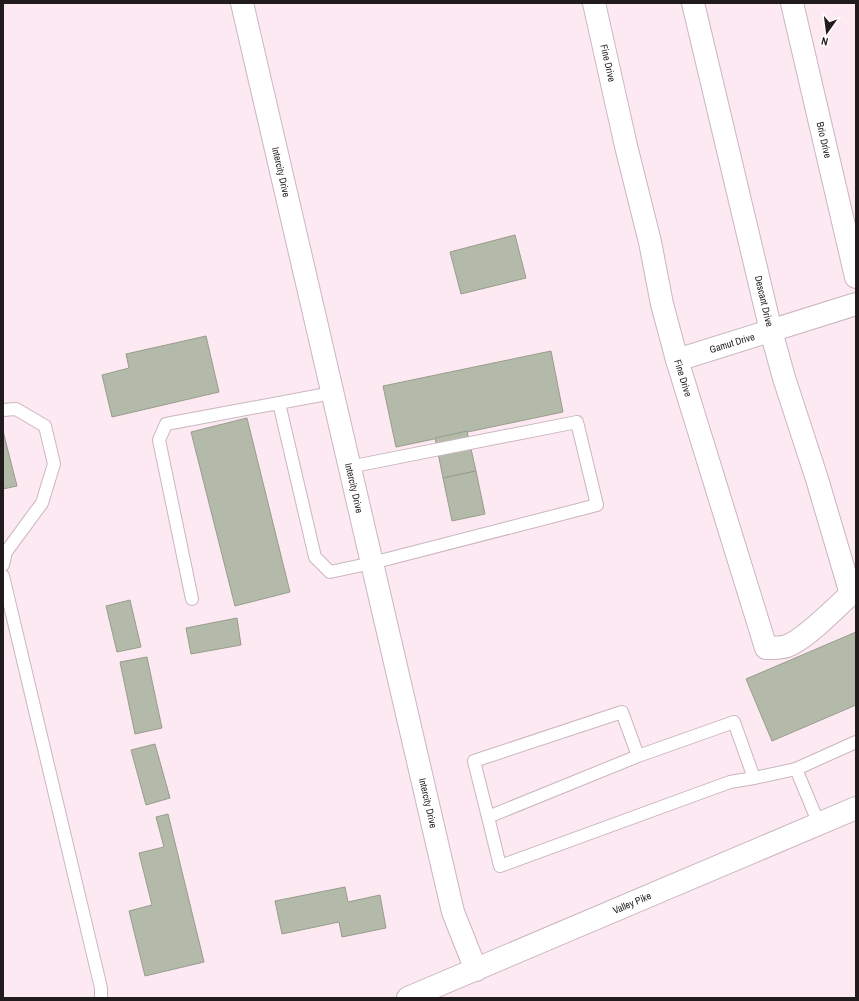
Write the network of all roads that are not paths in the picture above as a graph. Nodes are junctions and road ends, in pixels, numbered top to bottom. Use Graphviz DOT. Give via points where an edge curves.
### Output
graph roads {
  1 [pos="242,3"];
  2 [pos="594,3"];
  3 [pos="693,3"];
  4 [pos="792,3"];
  5 [pos="856,277"];
  6 [pos="856,304"];
  7 [pos="771,331"];
  8 [pos="677,360"];
  9 [pos="332,393"];
  10 [pos="279,403"];
  11 [pos="3,410"];
  12 [pos="350,467"];
  13 [pos="372,563"];
  14 [pos="3,565"];
  15 [pos="3,576"];
  16 [pos="851,594"];
  17 [pos="192,599"];
  18 [pos="856,742"];
  19 [pos="638,756"];
  20 [pos="796,769"];
  21 [pos="754,778"];
  22 [pos="856,808"];
  23 [pos="488,817"];
  24 [pos="819,824"];
  25 [pos="476,970"];
  26 [pos="101,998"];
  27 [pos="408,998"];
  1 -- 9 [label="street, Intercity Drive"];
  2 -- 8 [label="street, Fine Drive"];
  3 -- 7 [label="street, Descant Drive"];
  4 -- 5 [label="street, Brio Drive"];
  6 -- 7 [label="street, Gamut Drive"];
  7 -- 8 [label="street, Gamut Drive"];
  7 -- 16 [label="street, Descant Drive"];
  8 -- 16 [label="street, Fine Drive" via="766,648 787,646 799,640"];
  9 -- 10 [label="lane"];
  9 -- 12 [label="street, Intercity Drive"];
  10 -- 13 [label="lane" via="315,558 330,572"];
  10 -- 17 [label="lane" via="166,424 158,440"];
  11 -- 14 [label="lane" via="16,409 45,426 54,464 42,503 6,552"];
  12 -- 13 [label="street, Intercity Drive"];
  12 -- 13 [label="lane" via="577,422 597,505"];
  13 -- 25 [label="street, Intercity Drive" via="453,912"];
  15 -- 26 [label="lane" via="101,988"];
  18 -- 20 [label="lane"];
  19 -- 21 [label="lane" via="734,722"];
  19 -- 23 [label="lane"];
  19 -- 23 [label="lane" via="622,712 474,761"];
  20 -- 21 [label="lane"];
  20 -- 24 [label="lane"];
  21 -- 23 [label="lane" via="730,782 500,866"];
  22 -- 24 [label="street, Valley Pike"];
  24 -- 25 [label="street, Valley Pike"];
  25 -- 27 [label="street, Valley Pike"];
}
